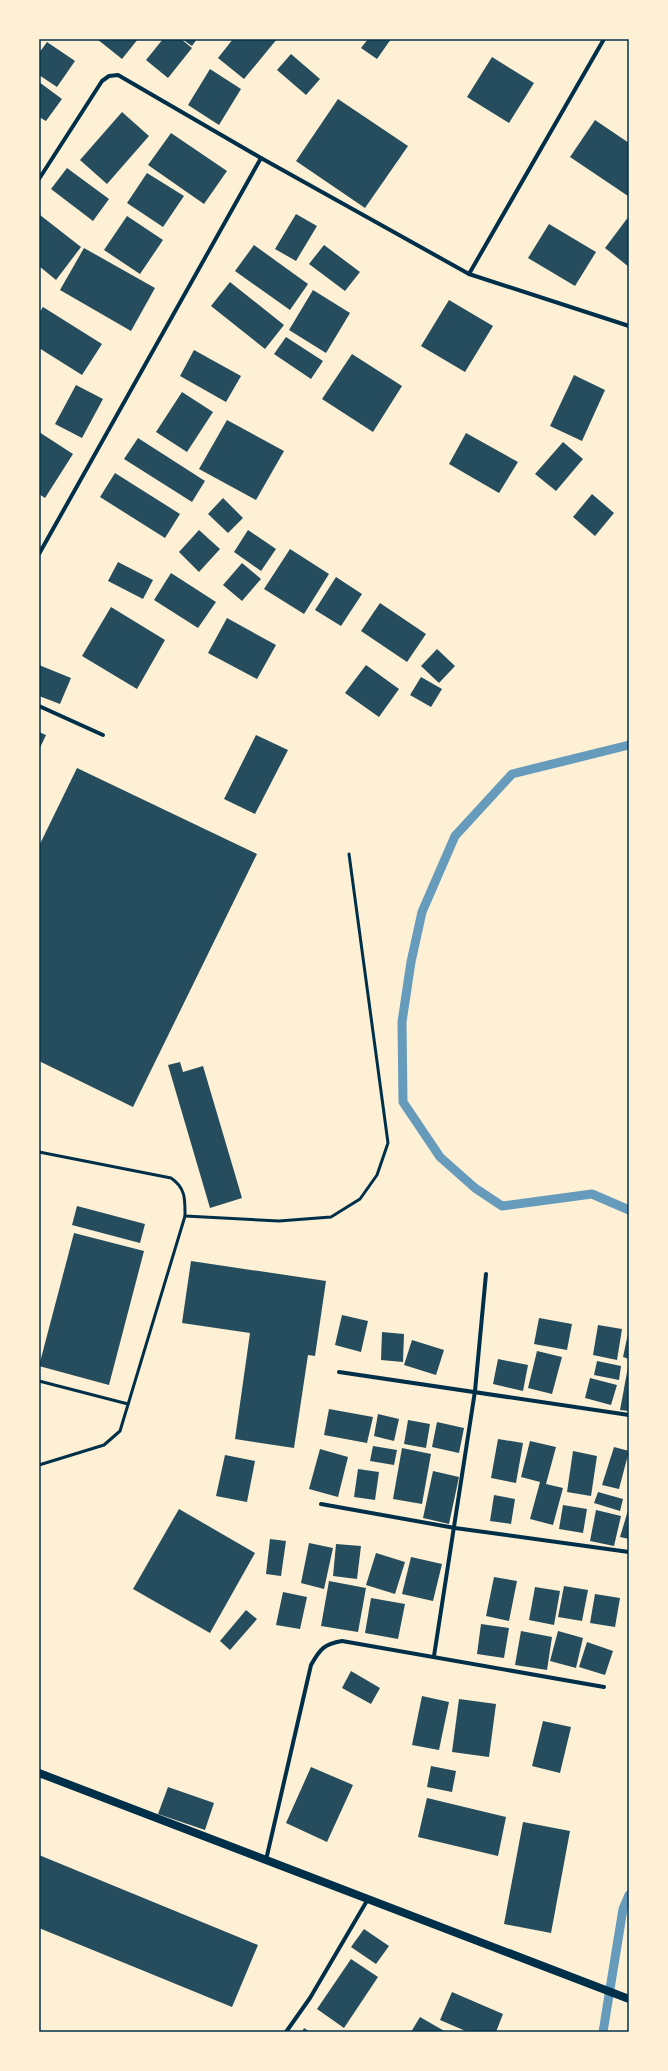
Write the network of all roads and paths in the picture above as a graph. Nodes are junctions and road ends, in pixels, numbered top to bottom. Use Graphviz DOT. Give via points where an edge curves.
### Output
graph roads {
  1 [pos="604,39"];
  2 [pos="261,158"];
  3 [pos="39,179"];
  4 [pos="469,274"];
  5 [pos="629,326"];
  6 [pos="39,554"];
  7 [pos="39,706"];
  8 [pos="103,735"];
  9 [pos="349,854"];
  10 [pos="39,1152"];
  11 [pos="185,1216"];
  12 [pos="486,1274"];
  13 [pos="339,1372"];
  14 [pos="39,1380"];
  15 [pos="475,1391"];
  16 [pos="128,1404"];
  17 [pos="629,1415"];
  18 [pos="39,1465"];
  19 [pos="320,1504"];
  20 [pos="455,1528"];
  21 [pos="629,1552"];
  22 [pos="434,1656"];
  23 [pos="604,1687"];
  24 [pos="39,1773"];
  25 [pos="266,1860"];
  26 [pos="368,1899"];
  27 [pos="629,1999"];
  28 [pos="286,2032"];
  1 -- 4 [label="street"];
  2 -- 3 [label="street" via="127,79 114,75 102,81"];
  2 -- 4 [label="street"];
  2 -- 6 [label="street"];
  4 -- 5 [label="street"];
  7 -- 8 [label="street"];
  9 -- 11 [label="lane" via="388,1144 378,1176 360,1199 331,1217 279,1221"];
  10 -- 11 [label="lane" via="171,1178 178,1182 184,1195"];
  11 -- 16 [label="lane"];
  12 -- 15 [label="street"];
  13 -- 15 [label="street"];
  14 -- 16 [label="lane"];
  15 -- 17 [label="street"];
  15 -- 20 [label="street"];
  16 -- 18 [label="lane" via="120,1431 109,1442"];
  19 -- 20 [label="street"];
  20 -- 21 [label="street"];
  20 -- 22 [label="street"];
  22 -- 23 [label="street"];
  22 -- 25 [label="street" via="342,1640 328,1643 317,1654 311,1665"];
  24 -- 25 [label="main road"];
  25 -- 26 [label="main road"];
  26 -- 27 [label="main road"];
  26 -- 28 [label="street" via="310,1998"];
}
